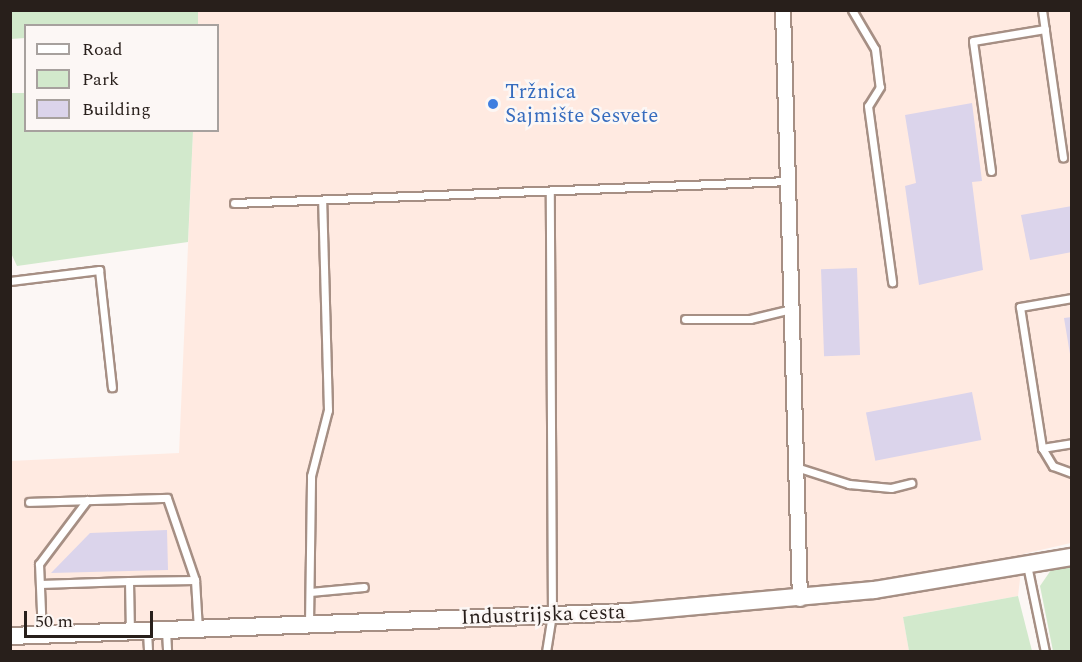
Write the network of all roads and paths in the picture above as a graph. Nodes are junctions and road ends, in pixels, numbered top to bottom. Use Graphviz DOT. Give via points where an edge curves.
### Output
graph roads {
  1 [pos="783,10"];
  2 [pos="852,10"];
  3 [pos="1042,10"];
  4 [pos="1045,29"];
  5 [pos="1063,158"];
  6 [pos="991,171"];
  7 [pos="788,181"];
  8 [pos="550,192"];
  9 [pos="322,200"];
  10 [pos="234,203"];
  11 [pos="10,281"];
  12 [pos="892,282"];
  13 [pos="1071,298"];
  14 [pos="791,309"];
  15 [pos="685,319"];
  16 [pos="112,387"];
  17 [pos="1071,443"];
  18 [pos="1042,448"];
  19 [pos="796,467"];
  20 [pos="1071,473"];
  21 [pos="911,483"];
  22 [pos="87,500"];
  23 [pos="29,502"];
  24 [pos="1071,556"];
  25 [pos="1026,565"];
  26 [pos="195,580"];
  27 [pos="129,581"];
  28 [pos="40,584"];
  29 [pos="364,587"];
  30 [pos="310,592"];
  31 [pos="800,599"];
  32 [pos="552,616"];
  33 [pos="309,625"];
  34 [pos="198,629"];
  35 [pos="166,630"];
  36 [pos="139,632"];
  37 [pos="42,635"];
  38 [pos="10,636"];
  39 [pos="148,651"];
  40 [pos="167,651"];
  41 [pos="546,651"];
  42 [pos="1045,651"];
  1 -- 7 [label="street"];
  2 -- 12 [label="lane" via="874,49 879,77 880,87 868,106"];
  3 -- 4 [label="lane"];
  4 -- 5 [label="lane"];
  4 -- 6 [label="lane" via="973,41"];
  7 -- 8 [label="lane"];
  7 -- 14 [label="street"];
  8 -- 9 [label="lane"];
  8 -- 32 [label="lane"];
  9 -- 10 [label="lane"];
  9 -- 30 [label="lane" via="328,410 311,476"];
  11 -- 16 [label="lane" via="99,270"];
  13 -- 18 [label="lane" via="1020,308"];
  14 -- 15 [label="lane" via="750,319"];
  14 -- 19 [label="street"];
  17 -- 18 [label="lane"];
  18 -- 20 [label="lane" via="1053,466"];
  19 -- 21 [label="lane" via="849,484 891,488"];
  19 -- 31 [label="street"];
  22 -- 23 [label="lane"];
  22 -- 26 [label="lane" via="166,498"];
  22 -- 28 [label="lane" via="39,564"];
  24 -- 25 [label="street, Industrijska cesta"];
  25 -- 31 [label="street, Industrijska cesta"];
  25 -- 42 [label="lane"];
  26 -- 27 [label="lane"];
  26 -- 34 [label="lane"];
  27 -- 28 [label="lane"];
  27 -- 36 [label="lane"];
  28 -- 37 [label="lane"];
  29 -- 30 [label="lane"];
  30 -- 33 [label="lane"];
  31 -- 32 [label="street, Industrijska cesta"];
  32 -- 33 [label="street, Industrijska cesta"];
  32 -- 41 [label="lane"];
  33 -- 34 [label="street, Industrijska cesta"];
  34 -- 35 [label="street, Industrijska cesta"];
  35 -- 36 [label="street, Industrijska cesta"];
  35 -- 40 [label="lane"];
  36 -- 37 [label="street, Industrijska cesta"];
  36 -- 39 [label="lane"];
  37 -- 38 [label="street, Industrijska cesta"];
}
